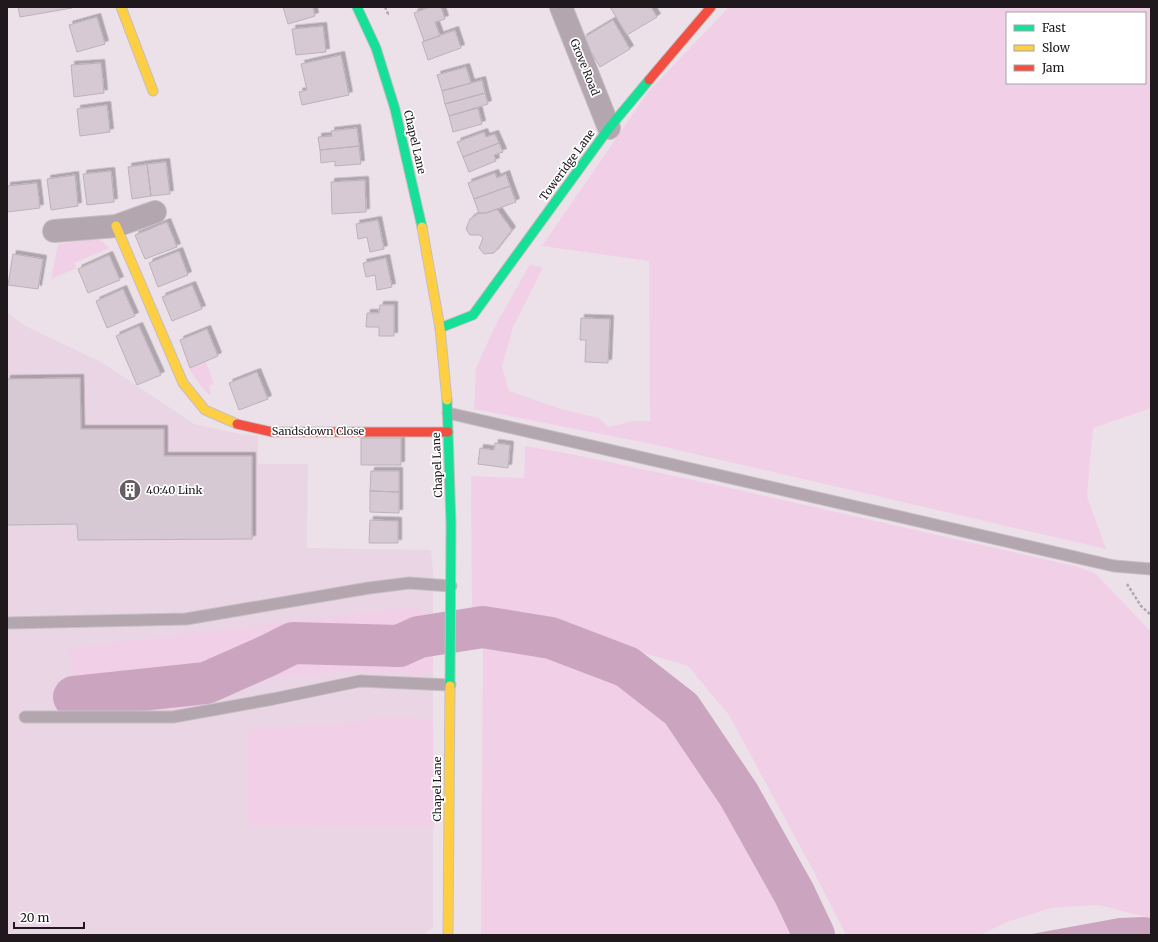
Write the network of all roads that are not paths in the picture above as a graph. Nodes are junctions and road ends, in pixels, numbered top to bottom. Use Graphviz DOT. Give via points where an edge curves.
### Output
graph roads {
  1 [pos="121,7"];
  2 [pos="357,7"];
  3 [pos="561,7"];
  4 [pos="711,7"];
  5 [pos="153,91"];
  6 [pos="609,128"];
  7 [pos="155,212"];
  8 [pos="116,226"];
  9 [pos="54,231"];
  10 [pos="440,328"];
  11 [pos="448,413"];
  12 [pos="448,432"];
  13 [pos="1151,570"];
  14 [pos="451,586"];
  15 [pos="7,623"];
  16 [pos="450,685"];
  17 [pos="25,717"];
  18 [pos="448,935"];
  1 -- 5 [label="main road"];
  2 -- 10 [label="main road, Chapel Lane" via="376,48 395,109 421,221"];
  3 -- 6 [label="street, Grove Road"];
  4 -- 6 [label="main road, Toweridge Lane"];
  6 -- 10 [label="main road, Toweridge Lane" via="473,315"];
  7 -- 8 [label="street"];
  8 -- 9 [label="street"];
  8 -- 12 [label="main road, Sandsdown Close" via="183,383 205,410 234,423 272,432"];
  10 -- 11 [label="main road, Chapel Lane"];
  11 -- 12 [label="main road, Chapel Lane"];
  11 -- 13 [label="lane" via="1114,566"];
  12 -- 14 [label="main road, Chapel Lane"];
  14 -- 15 [label="lane" via="409,583 186,619"];
  14 -- 16 [label="main road, Chapel Lane"];
  16 -- 17 [label="lane" via="360,681 173,717"];
  16 -- 18 [label="main road, Chapel Lane"];
}
